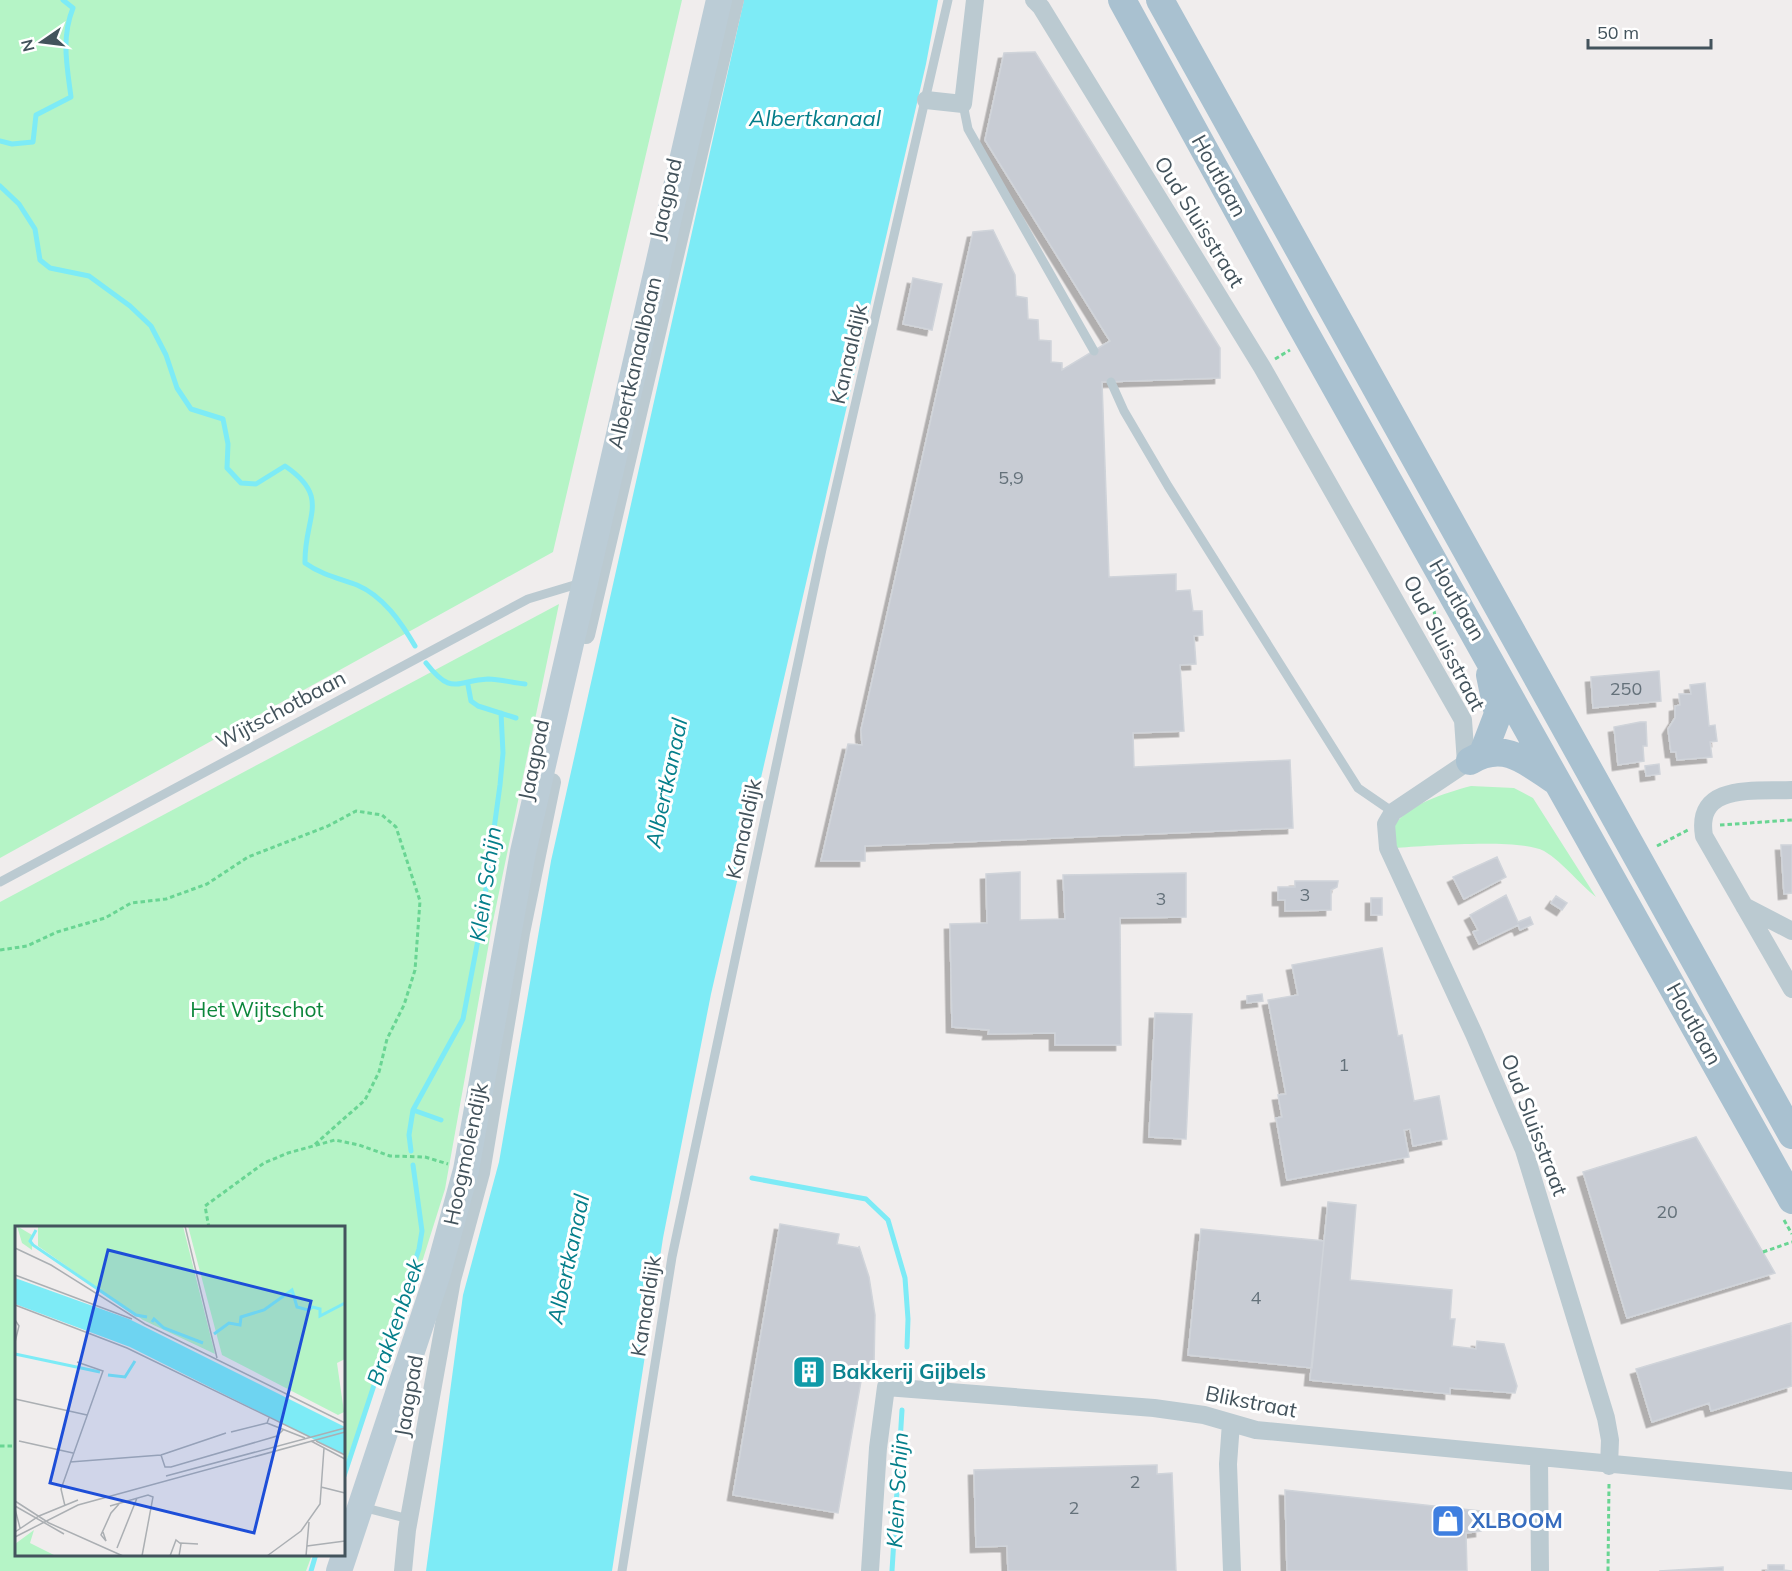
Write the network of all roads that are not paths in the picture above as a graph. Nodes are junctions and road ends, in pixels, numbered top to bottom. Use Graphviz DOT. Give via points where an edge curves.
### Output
graph roads {
  1 [pos="718,0"];
  2 [pos="735,0"];
  3 [pos="948,0"];
  4 [pos="975,0"];
  5 [pos="1034,0"];
  6 [pos="1122,0"];
  7 [pos="1160,0"];
  8 [pos="926,100"];
  9 [pos="963,104"];
  10 [pos="1094,351"];
  11 [pos="1111,382"];
  12 [pos="584,582"];
  13 [pos="1482,644"];
  14 [pos="551,726"];
  15 [pos="1475,758"];
  16 [pos="1561,784"];
  17 [pos="1792,790"];
  18 [pos="1393,812"];
  19 [pos="0,882"];
  20 [pos="1744,906"];
  21 [pos="1792,931"];
  22 [pos="1792,989"];
  23 [pos="1792,1135"];
  24 [pos="1792,1200"];
  25 [pos="1231,1423"];
  26 [pos="1539,1458"];
  27 [pos="1609,1466"];
  28 [pos="1792,1481"];
  29 [pos="360,1507"];
  30 [pos="409,1519"];
  31 [pos="345,1553"];
  32 [pos="344,1556"];
  33 [pos="339,1571"];
  34 [pos="403,1571"];
  35 [pos="622,1571"];
  36 [pos="870,1571"];
  37 [pos="1232,1571"];
  38 [pos="1540,1571"];
  1 -- 12 [label="street, Albertkanaalbaan"];
  2 -- 30 [label="street, Jaagpad" via="536,855 481,1173 452,1280"];
  3 -- 8 [label="lane, Kanaaldijk"];
  4 -- 9 [label="street"];
  5 -- 15 [label="street, Oud Sluisstraat" via="1262,367 1463,720"];
  6 -- 13 [label="main road, Houtlaan"];
  7 -- 23 [label="main road, Houtlaan"];
  8 -- 9 [label="street"];
  8 -- 35 [label="lane, Kanaaldijk" via="822,549 672,1257"];
  9 -- 10 [label="lane" via="968,129"];
  11 -- 18 [label="lane" via="1168,486 1358,788"];
  12 -- 14 [label="street, Albertkanaalbaan"];
  12 -- 19 [label="lane, Wijtschotbaan" via="528,599"];
  13 -- 15 [label="main road" via="1498,714"];
  13 -- 16 [label="main road, Houtlaan"];
  14 -- 29 [label="street, Hoogmolendijk" via="518,874 466,1170 437,1276"];
  15 -- 16 [label="main road" via="1501,751 1515,755"];
  15 -- 18 [label="street"];
  16 -- 24 [label="main road, Houtlaan"];
  17 -- 20 [label="street" via="1727,793 1713,799 1701,819 1704,836"];
  18 -- 27 [label="street, Oud Sluisstraat" via="1386,824 1388,848 1524,1150 1606,1418"];
  20 -- 21 [label="street"];
  20 -- 22 [label="street"];
  25 -- 26 [label="street, Blikstraat" via="1256,1430"];
  25 -- 36 [label="street, Blikstraat" via="1154,1408 886,1387"];
  25 -- 37 [label="street" via="1228,1464"];
  26 -- 27 [label="street, Blikstraat"];
  26 -- 38 [label="street"];
  27 -- 28 [label="street, Blikstraat"];
  29 -- 30 [label="lane"];
  29 -- 31 [label="street, Hoogmolendijk"];
  30 -- 34 [label="street, Jaagpad"];
  32 -- 33 [label="street, Hoogmolendijk"];
}
